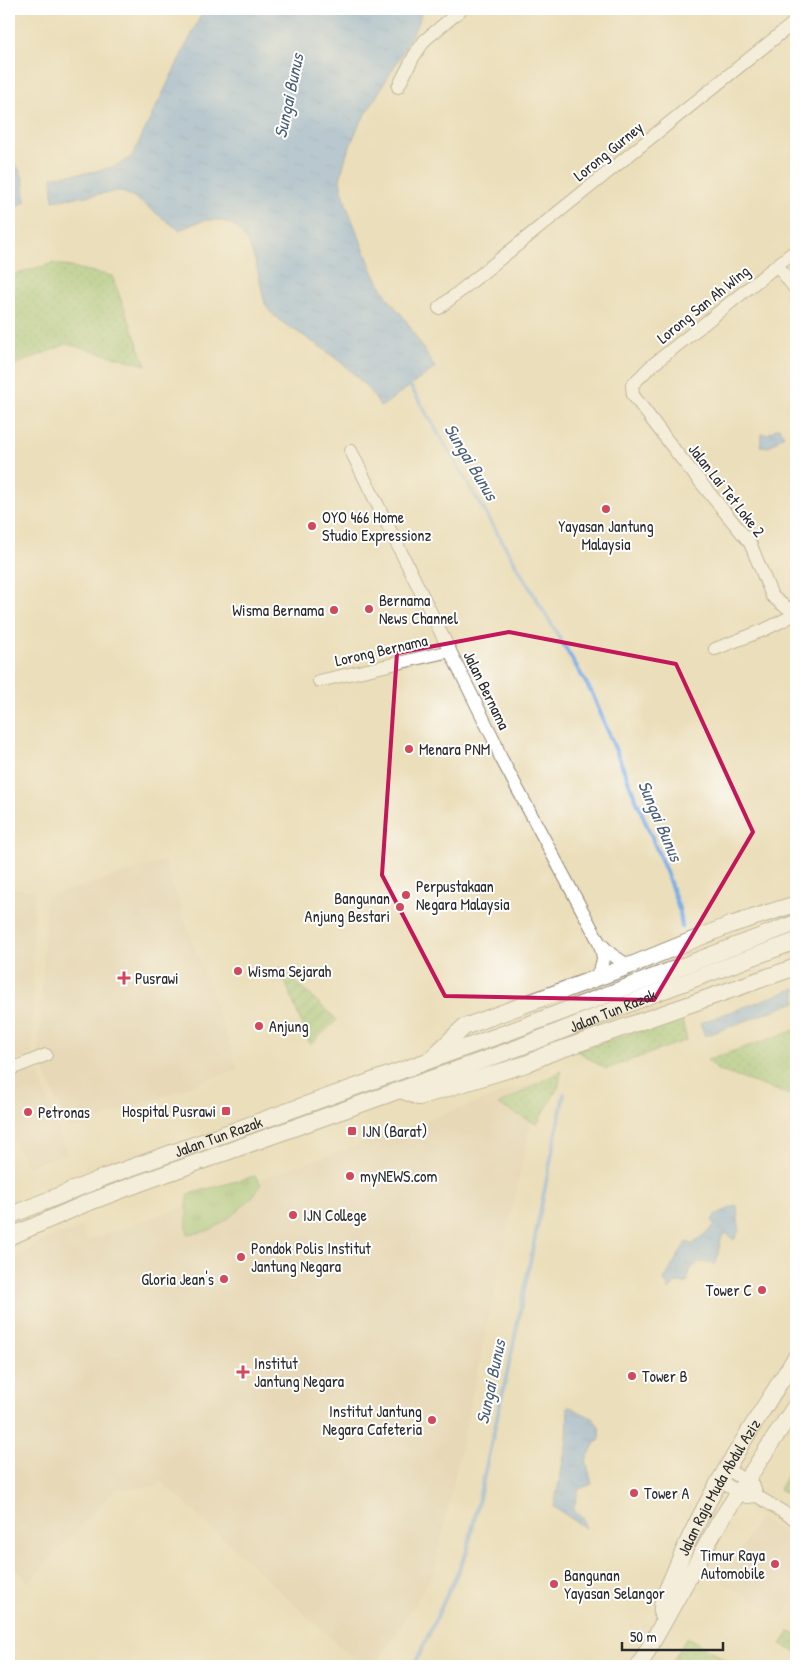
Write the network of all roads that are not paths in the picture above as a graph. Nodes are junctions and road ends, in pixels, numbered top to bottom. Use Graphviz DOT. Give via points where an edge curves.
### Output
graph roads {
  1 [pos="462,9"];
  2 [pos="796,20"];
  3 [pos="398,87"];
  4 [pos="796,250"];
  5 [pos="777,265"];
  6 [pos="796,290"];
  7 [pos="439,308"];
  8 [pos="632,385"];
  9 [pos="351,451"];
  10 [pos="796,612"];
  11 [pos="716,649"];
  12 [pos="450,651"];
  13 [pos="319,681"];
  14 [pos="796,904"];
  15 [pos="796,923"];
  16 [pos="598,940"];
  17 [pos="796,941"];
  18 [pos="629,966"];
  19 [pos="796,967"];
  20 [pos="594,979"];
  21 [pos="46,1055"];
  22 [pos="428,1060"];
  23 [pos="9,1070"];
  24 [pos="400,1090"];
  25 [pos="9,1216"];
  26 [pos="9,1237"];
  27 [pos="796,1357"];
  28 [pos="796,1405"];
  29 [pos="724,1475"];
  30 [pos="742,1487"];
  31 [pos="796,1520"];
  32 [pos="662,1625"];
  33 [pos="639,1666"];
  1 -- 3 [label="street" via="425,40"];
  2 -- 7 [label="street, Lorong Gurney"];
  4 -- 5 [label="street, Lorong San Ah Wing"];
  5 -- 6 [label="street"];
  5 -- 8 [label="street, Lorong San Ah Wing"];
  8 -- 10 [label="street, Jalan Lai Tet Loke 2" via="633,395 750,543 772,596"];
  9 -- 12 [label="street, Jalan Bernama"];
  10 -- 11 [label="street" via="764,630"];
  12 -- 13 [label="street, Lorong Bernama"];
  12 -- 16 [label="street, Jalan Bernama" via="500,756"];
  14 -- 18 [label="main road, Jalan Tun Razak" via="730,925"];
  15 -- 22 [label="main road, Jalan Tun Razak"];
  16 -- 18 [label="street, Jalan Bernama" via="606,950"];
  16 -- 20 [label="street, Jalan Bernama" via="604,959"];
  17 -- 24 [label="main road, Jalan Tun Razak"];
  18 -- 20 [label="main road, Jalan Tun Razak"];
  19 -- 24 [label="main road, Jalan Tun Razak" via="526,1064 420,1097"];
  20 -- 22 [label="main road, Jalan Tun Razak" via="464,1027"];
  21 -- 23 [label="street"];
  22 -- 25 [label="main road, Jalan Tun Razak" via="105,1176"];
  24 -- 26 [label="main road, Jalan Tun Razak" via="140,1183"];
  27 -- 29 [label="main road, Jalan Raja Muda Abdul Aziz"];
  28 -- 30 [label="main road, Jalan Raja Muda Abdul Aziz"];
  29 -- 30 [label="street"];
  29 -- 32 [label="main road, Jalan Raja Muda Abdul Aziz" via="684,1547 661,1608"];
  30 -- 31 [label="street" via="747,1497 757,1496"];
  30 -- 32 [label="main road, Jalan Raja Muda Abdul Aziz" via="695,1563"];
  32 -- 33 [label="main road, Jalan Raja Muda Abdul Aziz"];
}
